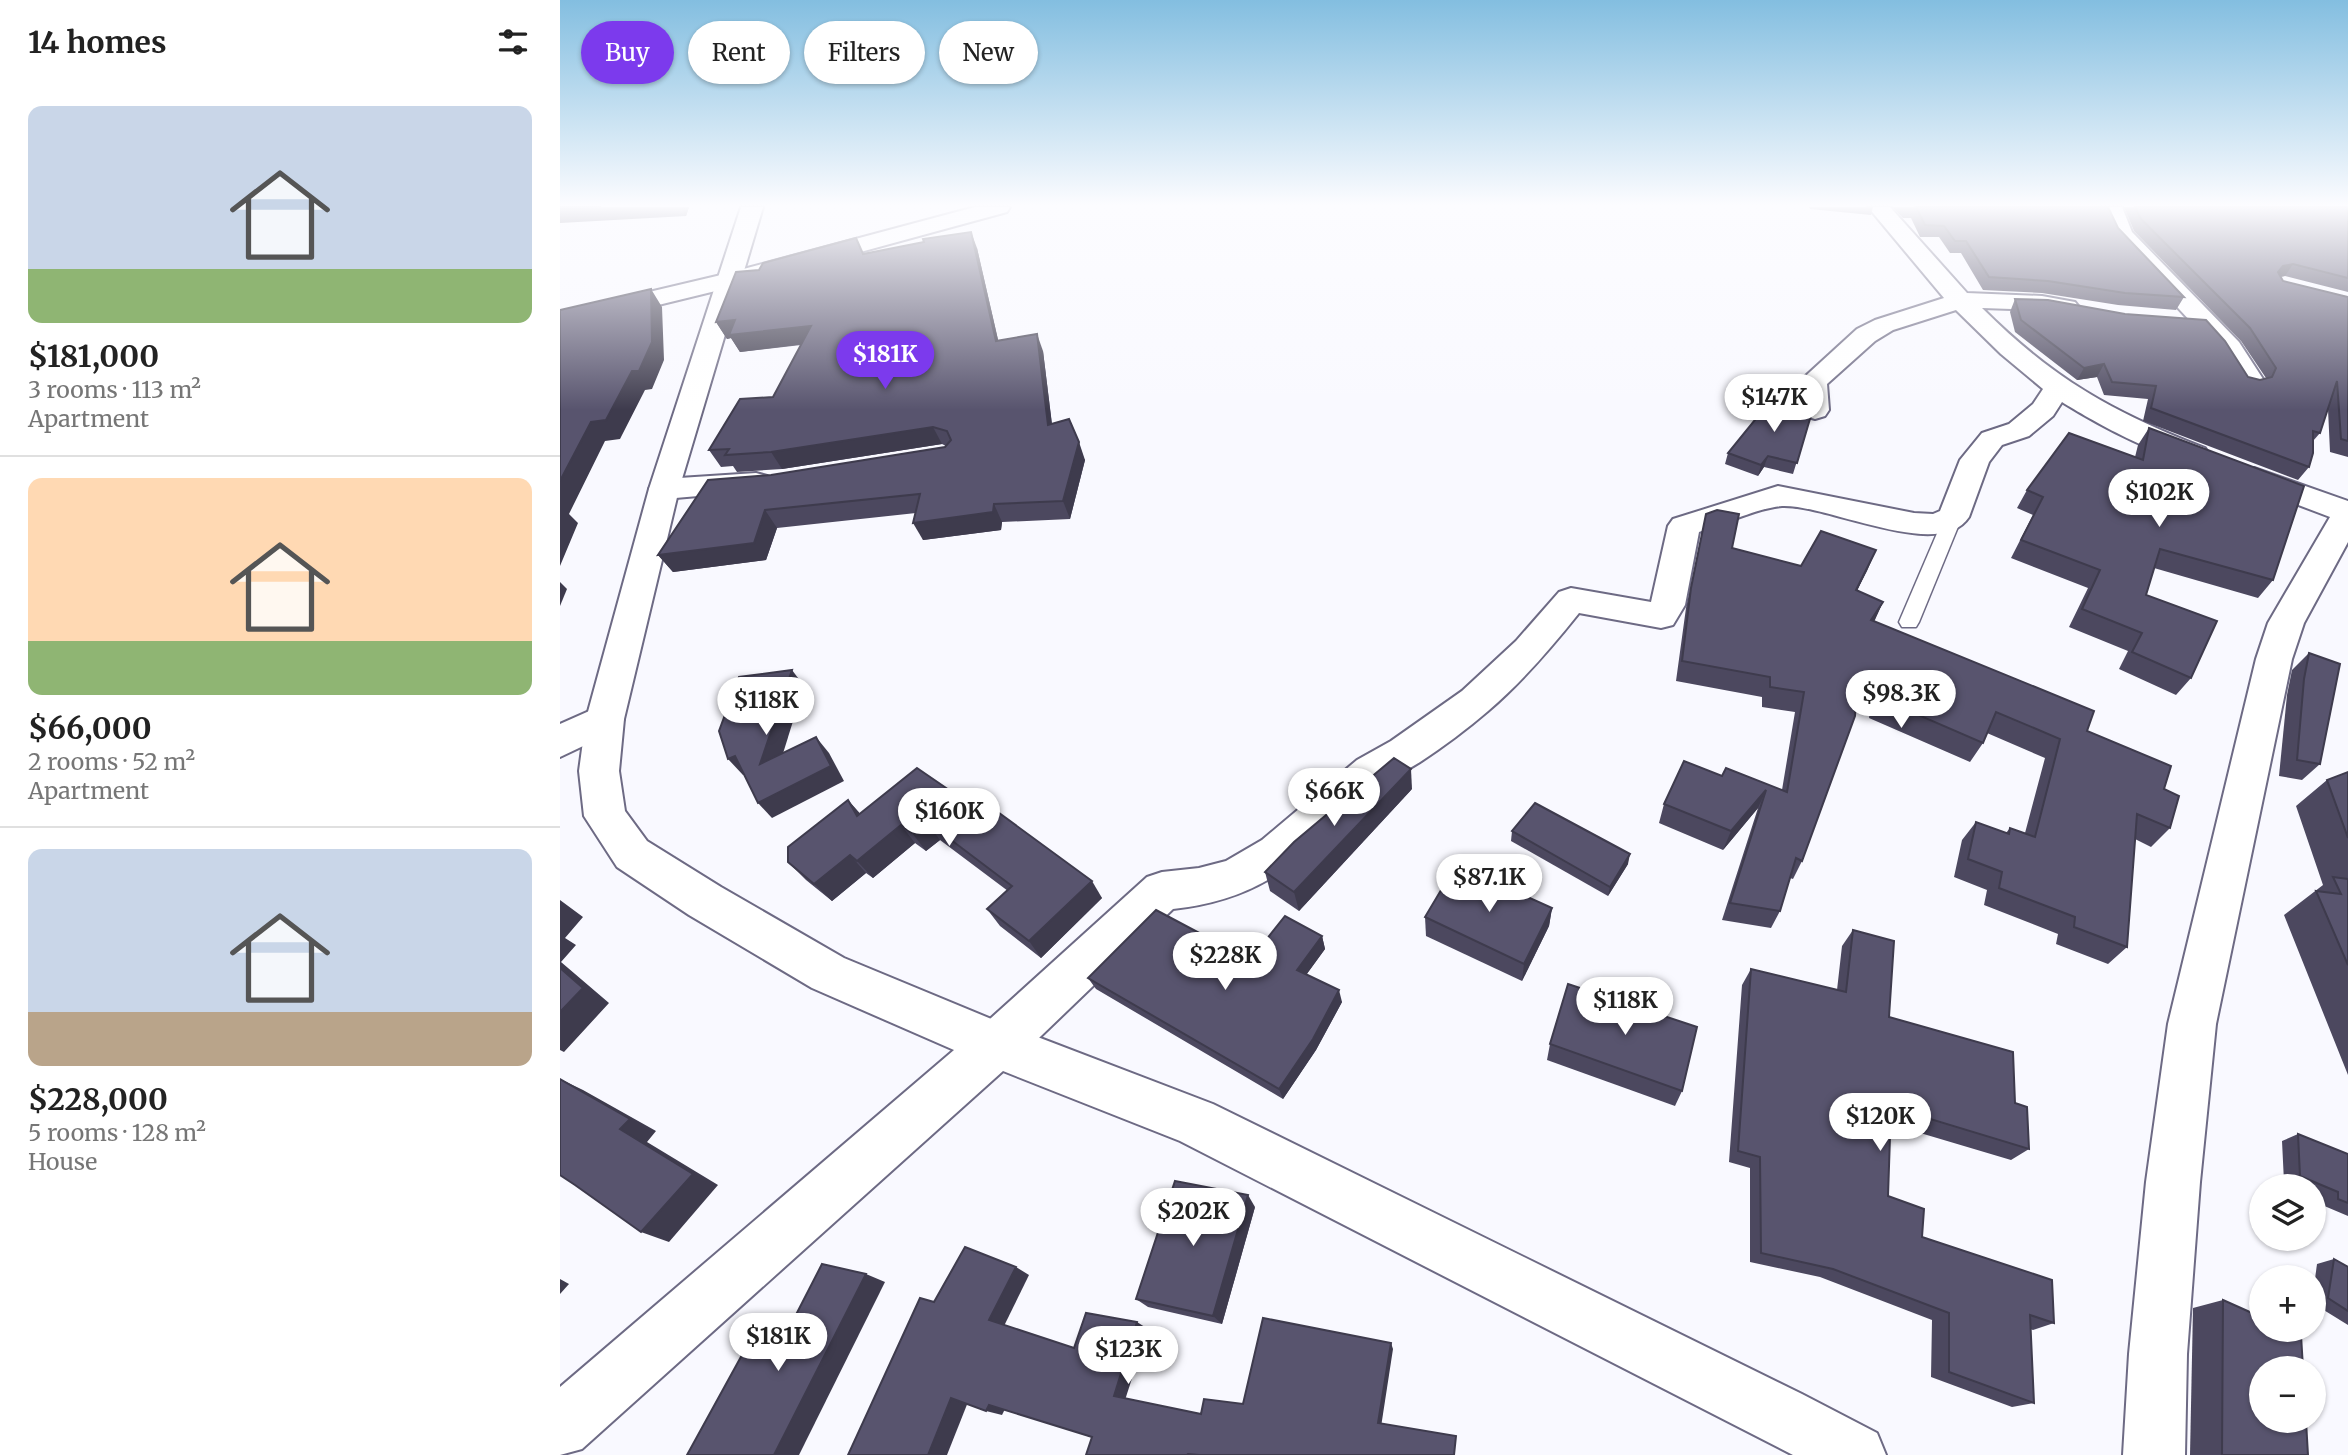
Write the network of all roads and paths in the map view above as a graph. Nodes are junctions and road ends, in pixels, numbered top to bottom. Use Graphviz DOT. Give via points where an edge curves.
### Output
graph roads {
  1 [pos="729,275"];
  2 [pos="749,275"];
  3 [pos="1936,275"];
  4 [pos="2162,275"];
  5 [pos="727,281"];
  6 [pos="1961,300"];
  7 [pos="2093,311"];
  8 [pos="2170,320"];
  9 [pos="560,321"];
  10 [pos="2208,323"];
  11 [pos="2251,382"];
  12 [pos="2059,386"];
  13 [pos="1815,410"];
  14 [pos="782,481"];
  15 [pos="664,489"];
  16 [pos="2348,513"];
  17 [pos="1953,517"];
  18 [pos="1909,622"];
  19 [pos="605,719"];
  20 [pos="560,742"];
  21 [pos="997,1045"];
  22 [pos="560,1427"];
  23 [pos="1855,1455"];
  24 [pos="2154,1455"];
  1 -- 5 [label="street"];
  2 -- 5 [label="street"];
  3 -- 6 [label="street"];
  4 -- 10 [label="street"];
  5 -- 9 [label="street"];
  5 -- 15 [label="street"];
  6 -- 7 [label="street" via="2042,303"];
  6 -- 12 [label="street"];
  6 -- 13 [label="street" via="1866,335 1813,382"];
  8 -- 10 [label="street"];
  10 -- 11 [label="street"];
  12 -- 16 [label="street" via="2099,413 2150,437"];
  12 -- 17 [label="street" via="2043,410 2019,430 1992,439 1975,460"];
  14 -- 15 [label="street"];
  15 -- 19 [label="street"];
  16 -- 24 [label="street" via="2286,623 2274,659 2192,1024 2172,1195"];
  17 -- 18 [label="lane"];
  17 -- 21 [label="street" via="1937,525 1914,523 1778,496 1684,526 1668,605 1661,615 1571,600 1529,650 1475,701 1371,771 1277,853 1236,877 1163,891"];
  19 -- 20 [label="street"];
  19 -- 21 [label="street" via="599,771 605,816 632,854 828,973"];
  21 -- 22 [label="street"];
  21 -- 23 [label="street" via="1195,1122"];
}
